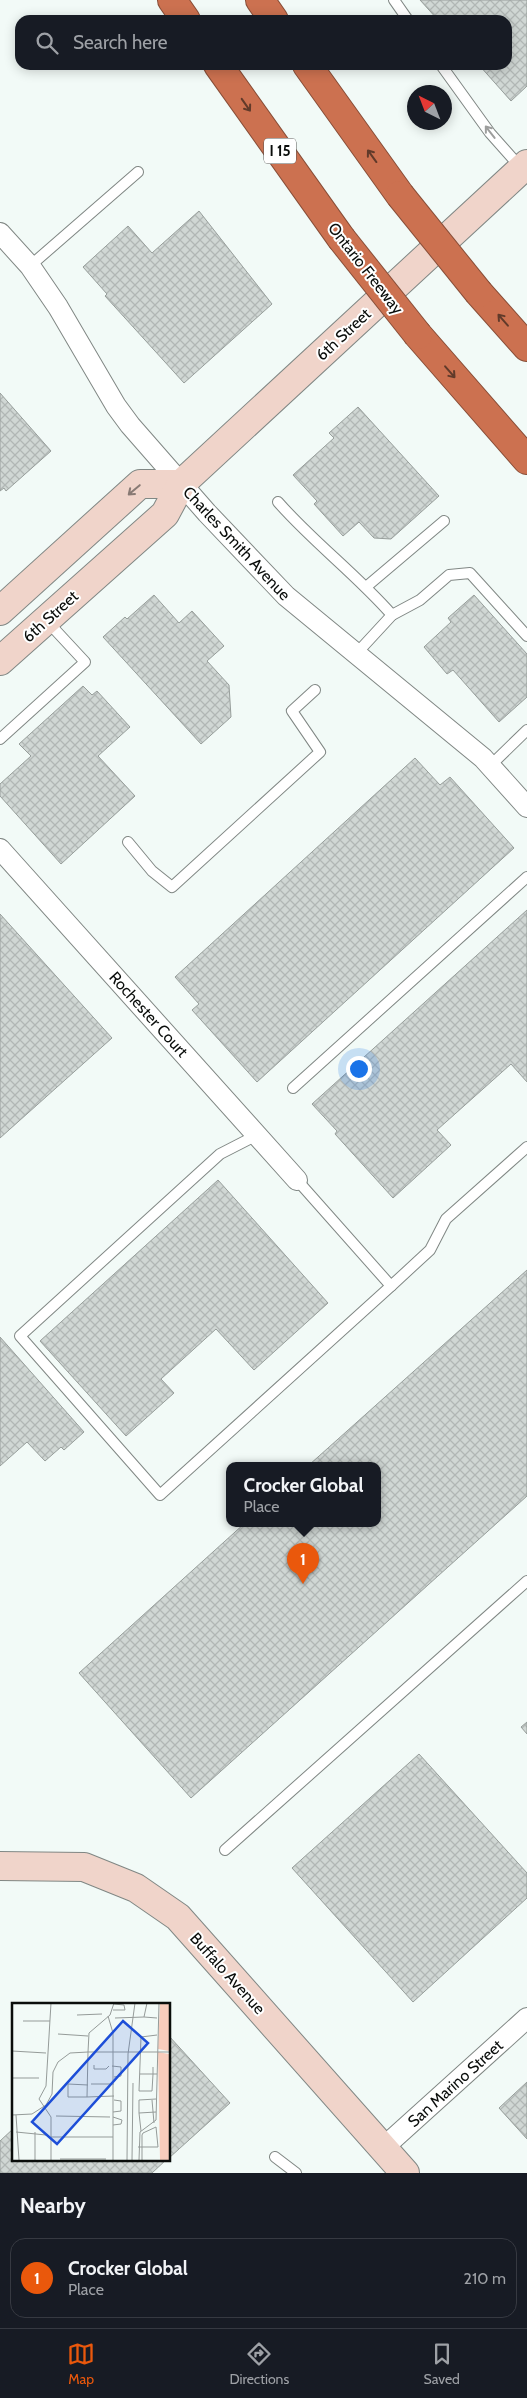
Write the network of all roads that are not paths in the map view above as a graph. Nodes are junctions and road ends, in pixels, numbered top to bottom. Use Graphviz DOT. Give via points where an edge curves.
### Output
graph roads {
  1 [pos="172,0"];
  2 [pos="260,0"];
  3 [pos="394,0"];
  4 [pos="182,15"];
  5 [pos="270,15"];
  6 [pos="404,15"];
  7 [pos="222,70"];
  8 [pos="311,70"];
  9 [pos="445,70"];
  10 [pos="525,169"];
  11 [pos="138,172"];
  12 [pos="0,232"];
  13 [pos="30,266"];
  14 [pos="527,347"];
  15 [pos="527,460"];
  16 [pos="181,484"];
  17 [pos="278,502"];
  18 [pos="444,520"];
  19 [pos="366,587"];
  20 [pos="0,611"];
  21 [pos="392,615"];
  22 [pos="46,619"];
  23 [pos="527,636"];
  24 [pos="356,654"];
  25 [pos="0,661"];
  26 [pos="315,690"];
  27 [pos="527,730"];
  28 [pos="0,739"];
  29 [pos="490,766"];
  30 [pos="527,808"];
  31 [pos="128,842"];
  32 [pos="0,849"];
  33 [pos="527,877"];
  34 [pos="293,1088"];
  35 [pos="257,1135"];
  36 [pos="527,1146"];
  37 [pos="297,1180"];
  38 [pos="391,1286"];
  39 [pos="527,1581"];
  40 [pos="225,1850"];
  41 [pos="0,1866"];
  42 [pos="527,2018"];
  43 [pos="383,2148"];
  44 [pos="276,2157"];
  45 [pos="296,2173"];
  46 [pos="405,2173"];
  1 -- 4 [label="highway"];
  2 -- 5 [label="highway"];
  3 -- 6 [label="lane"];
  7 -- 15 [label="highway, Ontario Freeway / I 15, one-way, bridge" via="341,238 418,335"];
  14 -- 8 [label="highway, one-way, bridge" via="400,196"];
  10 -- 9 [label="lane, one-way" via="490,133"];
  10 -- 16 [label="street, 6th Street"];
  11 -- 13 [label="lane"];
  12 -- 13 [label="street, Charles Smith Avenue"];
  13 -- 16 [label="street, Charles Smith Avenue" via="116,406"];
  16 -- 20 [label="street, one-way" via="140,484"];
  16 -- 22 [label="street, 6th Street" via="165,514"];
  16 -- 24 [label="street, Charles Smith Avenue" via="286,596"];
  17 -- 19 [label="lane" via="303,530"];
  18 -- 19 [label="lane"];
  19 -- 21 [label="lane"];
  21 -- 23 [label="lane" via="420,600 450,575 470,572"];
  21 -- 24 [label="lane"];
  22 -- 25 [label="street, 6th Street"];
  22 -- 28 [label="lane" via="85,662"];
  24 -- 29 [label="street, Charles Smith Avenue"];
  26 -- 31 [label="lane" via="292,711 320,752 172,887 152,871"];
  27 -- 29 [label="lane"];
  29 -- 30 [label="street, Charles Smith Avenue"];
  32 -- 35 [label="street, Rochester Court"];
  33 -- 34 [label="lane"];
  35 -- 37 [label="street, Rochester Court"];
  35 -- 38 [label="lane" via="220,1154 20,1336 160,1495"];
  36 -- 38 [label="lane" via="446,1219 430,1250"];
  37 -- 38 [label="lane"];
  39 -- 40 [label="lane"];
  41 -- 43 [label="street, Buffalo Avenue" via="84,1867 136,1888 178,1917"];
  42 -- 43 [label="street, San Marino Street"];
  43 -- 46 [label="street, Buffalo Avenue"];
  44 -- 45 [label="lane"];
}
